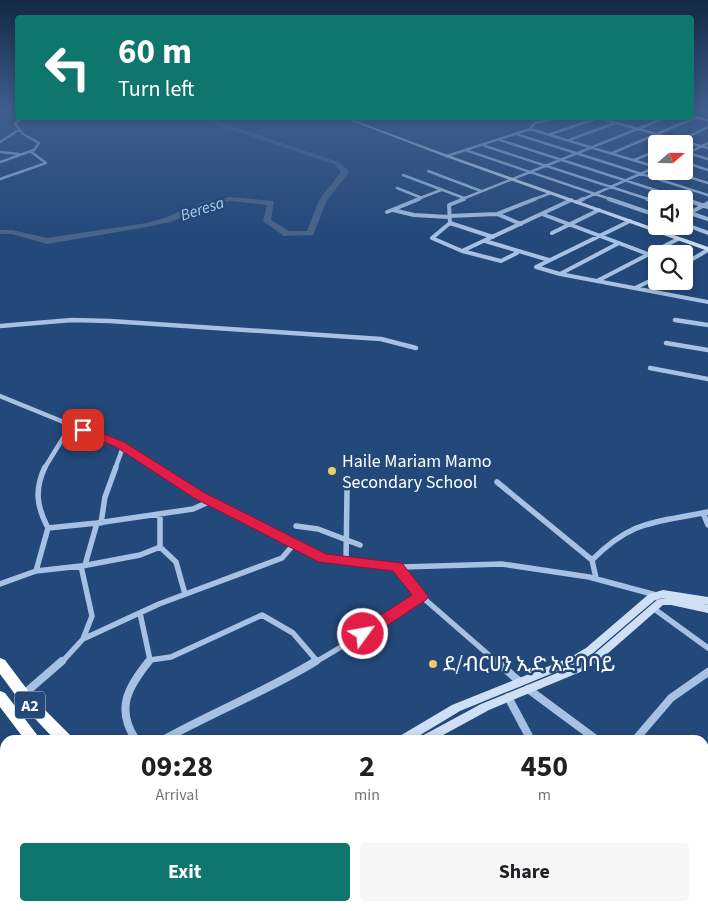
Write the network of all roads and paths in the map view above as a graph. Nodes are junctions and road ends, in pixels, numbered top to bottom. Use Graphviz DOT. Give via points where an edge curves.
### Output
graph roads {
  1 [pos="30,151"];
  2 [pos="432,151"];
  3 [pos="468,151"];
  4 [pos="498,151"];
  5 [pos="533,151"];
  6 [pos="568,151"];
  7 [pos="582,151"];
  8 [pos="601,151"];
  9 [pos="619,151"];
  10 [pos="0,152"];
  11 [pos="576,153"];
  12 [pos="22,154"];
  13 [pos="611,154"];
  14 [pos="648,154"];
  15 [pos="447,156"];
  16 [pos="693,156"];
  17 [pos="560,159"];
  18 [pos="708,159"];
  19 [pos="633,160"];
  20 [pos="0,162"];
  21 [pos="648,165"];
  22 [pos="693,165"];
  23 [pos="544,166"];
  24 [pos="708,170"];
  25 [pos="428,171"];
  26 [pos="648,171"];
  27 [pos="530,172"];
  28 [pos="641,174"];
  29 [pos="403,175"];
  30 [pos="693,178"];
  31 [pos="0,179"];
  32 [pos="512,179"];
  33 [pos="626,180"];
  34 [pos="708,183"];
  35 [pos="610,187"];
  36 [pos="397,188"];
  37 [pos="441,190"];
  38 [pos="656,190"];
  39 [pos="482,191"];
  40 [pos="551,193"];
  41 [pos="595,194"];
  42 [pos="708,195"];
  43 [pos="422,198"];
  44 [pos="464,198"];
  45 [pos="648,199"];
  46 [pos="571,200"];
  47 [pos="577,202"];
  48 [pos="693,202"];
  49 [pos="708,203"];
  50 [pos="703,205"];
  51 [pos="708,207"];
  52 [pos="392,210"];
  53 [pos="599,210"];
  54 [pos="693,211"];
  55 [pos="387,212"];
  56 [pos="648,212"];
  57 [pos="497,214"];
  58 [pos="542,214"];
  59 [pos="693,214"];
  60 [pos="449,217"];
  61 [pos="708,219"];
  62 [pos="630,221"];
  63 [pos="450,223"];
  64 [pos="521,224"];
  65 [pos="570,224"];
  66 [pos="693,227"];
  67 [pos="648,228"];
  68 [pos="552,233"];
  69 [pos="708,233"];
  70 [pos="668,235"];
  71 [pos="600,236"];
  72 [pos="493,237"];
  73 [pos="678,239"];
  74 [pos="485,241"];
  75 [pos="618,243"];
  76 [pos="667,245"];
  77 [pos="708,250"];
  78 [pos="462,251"];
  79 [pos="518,253"];
  80 [pos="648,253"];
  81 [pos="648,255"];
  82 [pos="693,259"];
  83 [pos="550,260"];
  84 [pos="560,274"];
  85 [pos="597,281"];
  86 [pos="648,282"];
  87 [pos="635,288"];
  88 [pos="708,302"];
  89 [pos="675,320"];
  90 [pos="708,325"];
  91 [pos="0,326"];
  92 [pos="666,343"];
  93 [pos="416,348"];
  94 [pos="708,350"];
  95 [pos="650,368"];
  96 [pos="708,378"];
  97 [pos="0,396"];
  98 [pos="71,425"];
  99 [pos="123,447"];
  100 [pos="497,482"];
  101 [pos="347,491"];
  102 [pos="210,501"];
  103 [pos="705,513"];
  104 [pos="160,514"];
  105 [pos="99,523"];
  106 [pos="708,525"];
  107 [pos="296,526"];
  108 [pos="48,528"];
  109 [pos="346,540"];
  110 [pos="294,544"];
  111 [pos="360,545"];
  112 [pos="160,547"];
  113 [pos="592,560"];
  114 [pos="346,562"];
  115 [pos="83,566"];
  116 [pos="397,566"];
  117 [pos="36,571"];
  118 [pos="596,578"];
  119 [pos="0,584"];
  120 [pos="185,594"];
  121 [pos="658,595"];
  122 [pos="421,596"];
  123 [pos="708,601"];
  124 [pos="644,603"];
  125 [pos="654,608"];
  126 [pos="708,609"];
  127 [pos="140,613"];
  128 [pos="83,639"];
  129 [pos="708,648"];
  130 [pos="150,660"];
  131 [pos="317,661"];
  132 [pos="0,664"];
  133 [pos="708,672"];
  134 [pos="524,686"];
  135 [pos="22,696"];
  136 [pos="508,697"];
  137 [pos="2,705"];
  138 [pos="29,735"];
  139 [pos="59,735"];
  140 [pos="132,735"];
  141 [pos="172,735"];
  142 [pos="410,735"];
  143 [pos="433,735"];
  144 [pos="528,735"];
  145 [pos="590,735"];
  146 [pos="639,735"];
  1 -- 12 [label="street"];
  1 -- 31 [label="street" via="46,163"];
  2 -- 15 [label="street"];
  3 -- 15 [label="street"];
  3 -- 27 [label="street"];
  4 -- 23 [label="street"];
  5 -- 17 [label="street"];
  6 -- 11 [label="street"];
  7 -- 11 [label="street"];
  8 -- 13 [label="street"];
  9 -- 13 [label="street"];
  10 -- 12 [label="street"];
  11 -- 17 [label="street"];
  11 -- 28 [label="street"];
  12 -- 20 [label="street"];
  13 -- 19 [label="street"];
  14 -- 19 [label="street"];
  15 -- 32 [label="street"];
  16 -- 18 [label="street"];
  17 -- 23 [label="street"];
  17 -- 33 [label="street"];
  19 -- 21 [label="street"];
  22 -- 24 [label="street"];
  23 -- 27 [label="street"];
  23 -- 35 [label="street"];
  25 -- 39 [label="street"];
  26 -- 28 [label="street"];
  27 -- 32 [label="street"];
  27 -- 41 [label="street"];
  28 -- 33 [label="street"];
  28 -- 42 [label="street"];
  29 -- 37 [label="street"];
  30 -- 34 [label="street"];
  32 -- 39 [label="street"];
  32 -- 40 [label="street"];
  33 -- 35 [label="street"];
  33 -- 38 [label="street"];
  35 -- 41 [label="street"];
  35 -- 45 [label="street"];
  36 -- 43 [label="street"];
  37 -- 43 [label="street"];
  37 -- 44 [label="street"];
  39 -- 44 [label="street"];
  40 -- 46 [label="street"];
  40 -- 57 [label="street"];
  41 -- 47 [label="street"];
  41 -- 56 [label="street"];
  43 -- 52 [label="street"];
  44 -- 60 [label="street" via="448,204"];
  46 -- 47 [label="street"];
  46 -- 58 [label="street"];
  47 -- 53 [label="street"];
  48 -- 50 [label="street"];
  49 -- 50 [label="street"];
  50 -- 51 [label="street"];
  50 -- 54 [label="street"];
  52 -- 55 [label="street"];
  52 -- 60 [label="street" via="414,216"];
  53 -- 62 [label="street"];
  53 -- 65 [label="street"];
  57 -- 60 [label="street"];
  57 -- 64 [label="street"];
  58 -- 64 [label="street"];
  58 -- 65 [label="street"];
  59 -- 61 [label="street"];
  60 -- 63 [label="street"];
  62 -- 67 [label="street"];
  62 -- 71 [label="street"];
  63 -- 72 [label="street"];
  63 -- 78 [label="street" via="432,238"];
  64 -- 72 [label="street"];
  65 -- 68 [label="street"];
  65 -- 71 [label="street"];
  66 -- 69 [label="street"];
  70 -- 73 [label="street"];
  71 -- 75 [label="street"];
  71 -- 83 [label="street"];
  72 -- 74 [label="street"];
  73 -- 76 [label="street"];
  73 -- 77 [label="street"];
  74 -- 78 [label="street"];
  74 -- 79 [label="street"];
  75 -- 80 [label="street"];
  75 -- 84 [label="street"];
  77 -- 82 [label="street"];
  78 -- 79 [label="street" via="502,261"];
  79 -- 83 [label="street"];
  81 -- 85 [label="street"];
  83 -- 84 [label="street" via="536,267"];
  84 -- 85 [label="street"];
  85 -- 87 [label="street"];
  86 -- 87 [label="street"];
  87 -- 88 [label="street"];
  89 -- 90 [label="street"];
  91 -- 93 [label="street" via="72,320 110,321 381,339"];
  92 -- 94 [label="street"];
  95 -- 96 [label="street"];
  97 -- 98 [label="street"];
  98 -- 99 [label="street"];
  98 -- 108 [label="street" via="52,454 37,490"];
  99 -- 102 [label="street"];
  99 -- 105 [label="street"];
  100 -- 113 [label="street"];
  101 -- 109 [label="street"];
  102 -- 104 [label="street" via="193,509"];
  102 -- 110 [label="street"];
  103 -- 106 [label="street"];
  103 -- 113 [label="street" via="657,519 627,529"];
  104 -- 105 [label="street"];
  104 -- 112 [label="street"];
  105 -- 108 [label="street"];
  105 -- 115 [label="street"];
  107 -- 109 [label="street" via="318,529"];
  108 -- 117 [label="street"];
  109 -- 111 [label="street"];
  109 -- 114 [label="street"];
  110 -- 114 [label="street" via="324,559"];
  110 -- 120 [label="street" via="282,558"];
  112 -- 115 [label="street"];
  112 -- 120 [label="street" via="176,562"];
  113 -- 118 [label="street"];
  114 -- 116 [label="street"];
  115 -- 117 [label="street"];
  115 -- 128 [label="street" via="92,616"];
  116 -- 118 [label="street" via="502,564"];
  116 -- 122 [label="street"];
  117 -- 119 [label="street"];
  118 -- 121 [label="street"];
  120 -- 127 [label="street"];
  121 -- 123 [label="street"];
  121 -- 124 [label="street"];
  122 -- 131 [label="street"];
  122 -- 134 [label="street"];
  124 -- 125 [label="street"];
  124 -- 134 [label="street" via="589,651"];
  125 -- 126 [label="street" via="662,602 671,602"];
  125 -- 129 [label="street"];
  125 -- 134 [label="street" via="596,658 560,677"];
  127 -- 128 [label="street"];
  127 -- 130 [label="street"];
  128 -- 135 [label="street"];
  130 -- 131 [label="street" via="172,657 262,615 286,626 302,639"];
  130 -- 140 [label="street" via="129,688 125,700 125,715"];
  131 -- 141 [label="street" via="276,686 208,715"];
  132 -- 135 [label="highway, A2"];
  133 -- 146 [label="street" via="671,698"];
  134 -- 136 [label="street"];
  134 -- 142 [label="street" via="456,708"];
  134 -- 145 [label="street"];
  135 -- 139 [label="highway, A2"];
  136 -- 143 [label="street"];
  136 -- 144 [label="street"];
  137 -- 138 [label="highway, A2"];
}
